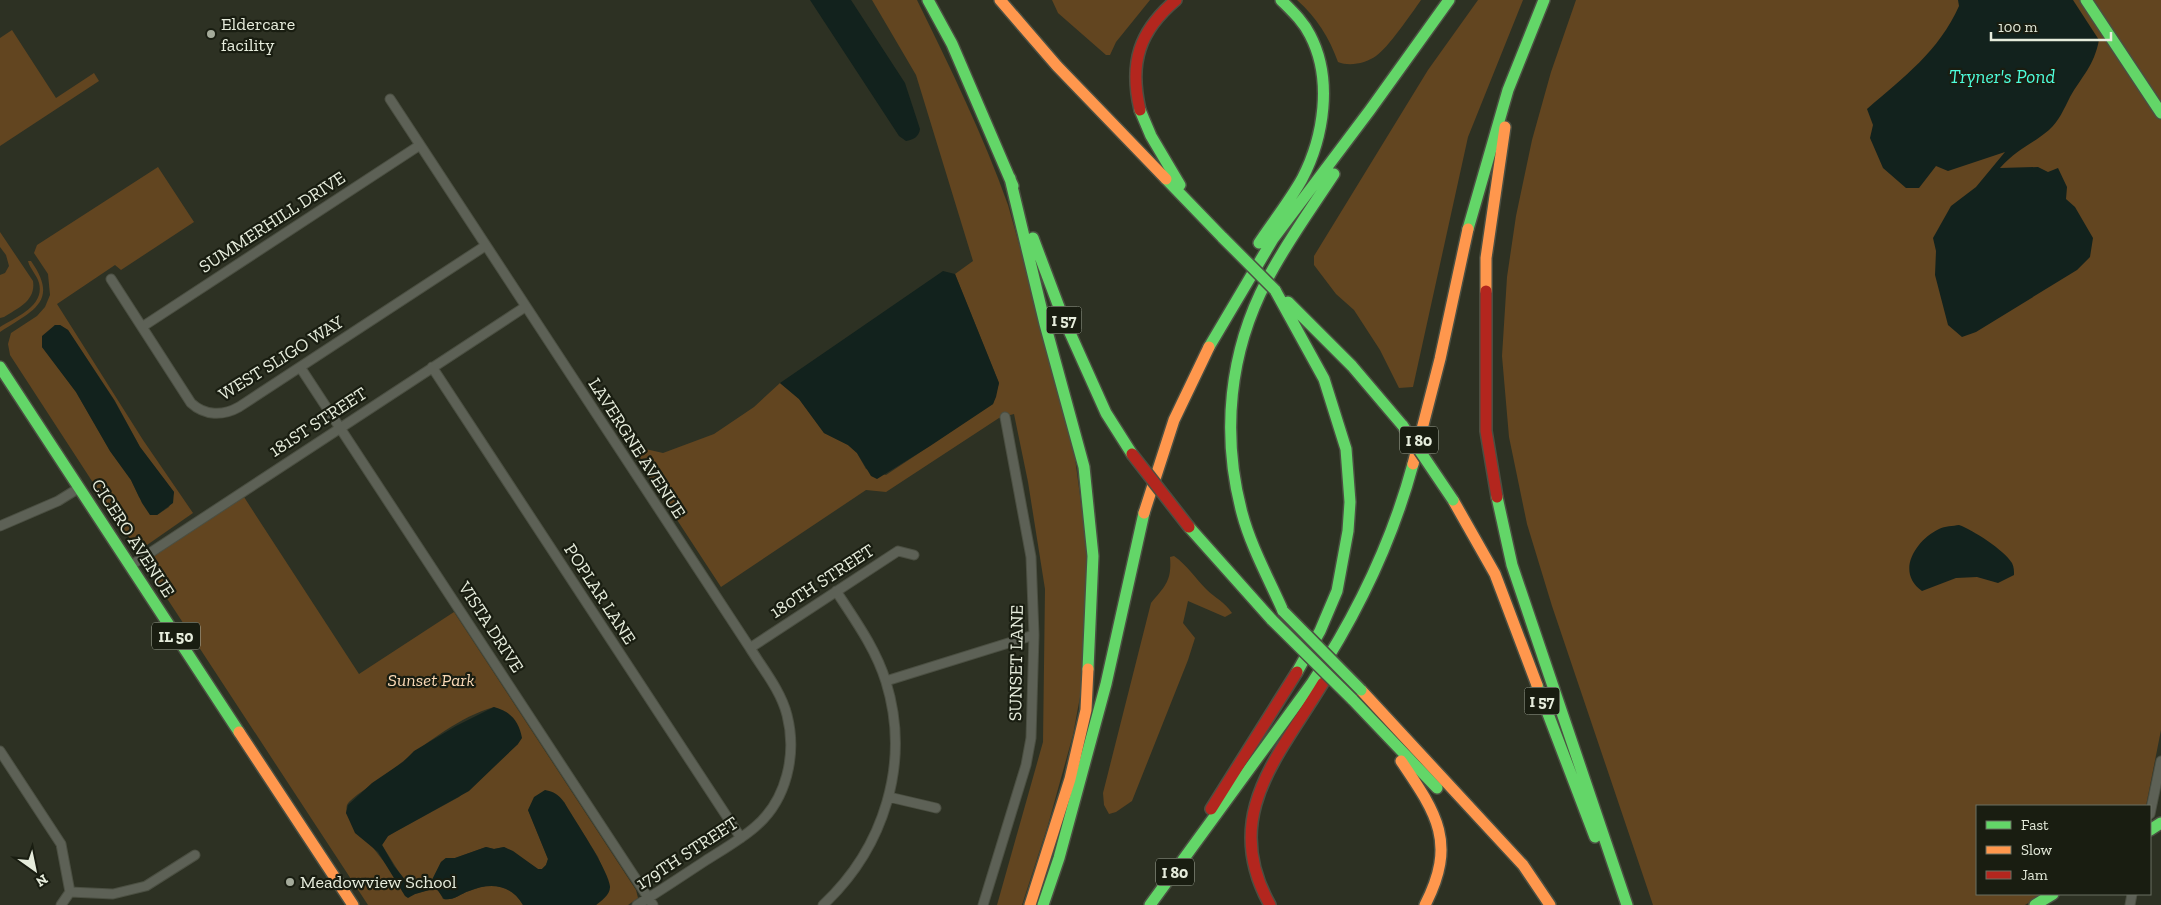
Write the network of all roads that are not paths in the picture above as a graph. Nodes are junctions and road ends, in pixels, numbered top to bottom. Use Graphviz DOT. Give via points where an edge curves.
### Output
graph roads {
  1 [pos="928,0"];
  2 [pos="1000,0"];
  3 [pos="1176,0"];
  4 [pos="1280,0"];
  5 [pos="1449,0"];
  6 [pos="1544,0"];
  7 [pos="2086,0"];
  8 [pos="1508,90"];
  9 [pos="390,99"];
  10 [pos="1370,110"];
  11 [pos="2161,112"];
  12 [pos="420,145"];
  13 [pos="1010,178"];
  14 [pos="1192,206"];
  15 [pos="485,246"];
  16 [pos="111,279"];
  17 [pos="1275,290"];
  18 [pos="524,307"];
  19 [pos="142,327"];
  20 [pos="1215,334"];
  21 [pos="0,367"];
  22 [pos="300,367"];
  23 [pos="432,367"];
  24 [pos="1005,417"];
  25 [pos="340,427"];
  26 [pos="79,488"];
  27 [pos="0,526"];
  28 [pos="914,555"];
  29 [pos="130,566"];
  30 [pos="1367,588"];
  31 [pos="836,591"];
  32 [pos="1034,635"];
  33 [pos="750,648"];
  34 [pos="886,682"];
  35 [pos="1374,723"];
  36 [pos="0,751"];
  37 [pos="2161,761"];
  38 [pos="889,797"];
  39 [pos="936,808"];
  40 [pos="2151,809"];
  41 [pos="755,827"];
  42 [pos="740,838"];
  43 [pos="1200,838"];
  44 [pos="195,855"];
  45 [pos="70,892"];
  46 [pos="2051,895"];
  47 [pos="650,902"];
  48 [pos="61,905"];
  49 [pos="353,905"];
  50 [pos="637,905"];
  51 [pos="823,905"];
  52 [pos="983,905"];
  53 [pos="1030,905"];
  54 [pos="1043,905"];
  55 [pos="1150,905"];
  56 [pos="1270,905"];
  57 [pos="1425,905"];
  58 [pos="1545,905"];
  59 [pos="1550,905"];
  60 [pos="1626,905"];
  61 [pos="2035,905"];
  1 -- 13 [label="main road, I 57" via="952,44"];
  2 -- 14 [label="main road, I 57" via="1057,66"];
  3 -- 14 [label="main road" via="1143,37 1134,77 1147,130"];
  4 -- 20 [label="main road" via="1301,19 1317,48 1324,89 1318,137 1299,183 1233,284"];
  5 -- 10 [label="main road"];
  6 -- 8 [label="main road, I 80"];
  7 -- 11 [label="main road"];
  8 -- 30 [label="main road, I 80" via="1469,225 1440,359 1406,489"];
  8 -- 60 [label="main road" via="1486,258 1486,431 1512,564"];
  9 -- 12 [label="street, LAVERGNE AVENUE"];
  10 -- 20 [label="main road" via="1273,239"];
  10 -- 59 [label="main road, bridge" via="1356,140 1259,296 1238,354 1231,389 1230,446 1236,489 1250,537 1283,612 1361,690 1523,865"];
  12 -- 15 [label="street, LAVERGNE AVENUE"];
  12 -- 19 [label="street, SUMMERHILL DRIVE"];
  13 -- 35 [label="main road, I 57, bridge" via="1062,315 1106,413 1132,454 1189,527 1272,620"];
  13 -- 53 [label="main road" via="1084,467 1093,556 1086,710 1070,779"];
  14 -- 17 [label="main road, I 57, bridge"];
  15 -- 18 [label="street, LAVERGNE AVENUE"];
  15 -- 22 [label="street, WEST SLIGO WAY"];
  16 -- 19 [label="street, WEST SLIGO WAY"];
  17 -- 43 [label="main road" via="1324,379 1346,449 1350,502 1348,531 1337,591 1320,631 1213,803"];
  17 -- 60 [label="main road, I 57, bridge" via="1352,366 1402,426 1454,500 1495,574 1590,824"];
  18 -- 23 [label="street, 181ST STREET"];
  18 -- 33 [label="street, LAVERGNE AVENUE"];
  19 -- 22 [label="street, WEST SLIGO WAY" via="191,403 211,413 223,414 233,410"];
  20 -- 54 [label="main road" via="1174,420 1142,519 1106,684 1059,858"];
  21 -- 26 [label="main road, CICERO AVENUE / IL 50"];
  22 -- 25 [label="street, VISTA DRIVE"];
  23 -- 25 [label="street, 181ST STREET"];
  23 -- 42 [label="street, POPLAR LANE"];
  24 -- 32 [label="street, SUNSET LANE" via="1031,557"];
  25 -- 29 [label="street, 181ST STREET"];
  25 -- 47 [label="street, VISTA DRIVE"];
  26 -- 27 [label="street" via="58,501"];
  26 -- 29 [label="main road, CICERO AVENUE / IL 50"];
  28 -- 31 [label="street, 180TH STREET" via="898,551"];
  29 -- 49 [label="main road, CICERO AVENUE / IL 50"];
  30 -- 43 [label="main road, I 80" via="1312,683"];
  30 -- 56 [label="main road" via="1357,626 1272,763 1261,787 1252,831 1253,860"];
  31 -- 33 [label="street, 180TH STREET"];
  31 -- 34 [label="street" via="866,638"];
  32 -- 34 [label="street"];
  32 -- 52 [label="street, SUNSET LANE" via="1031,738 1026,765"];
  33 -- 41 [label="street, LAVERGNE AVENUE" via="782,702 791,751 790,765 780,794"];
  34 -- 38 [label="street" via="895,748"];
  35 -- 57 [label="main road" via="1426,796 1435,814 1440,833 1440,868"];
  35 -- 58 [label="main road, I 57"];
  36 -- 45 [label="street" via="61,844"];
  37 -- 40 [label="street"];
  38 -- 39 [label="street"];
  38 -- 51 [label="street" via="871,845 860,864"];
  41 -- 42 [label="street, 179TH STREET"];
  42 -- 47 [label="street, 179TH STREET"];
  43 -- 55 [label="main road, I 80"];
  44 -- 45 [label="street" via="146,886 114,894"];
  45 -- 48 [label="street"];
  46 -- 61 [label="main road"];
  47 -- 50 [label="street, 179TH STREET"];
}
